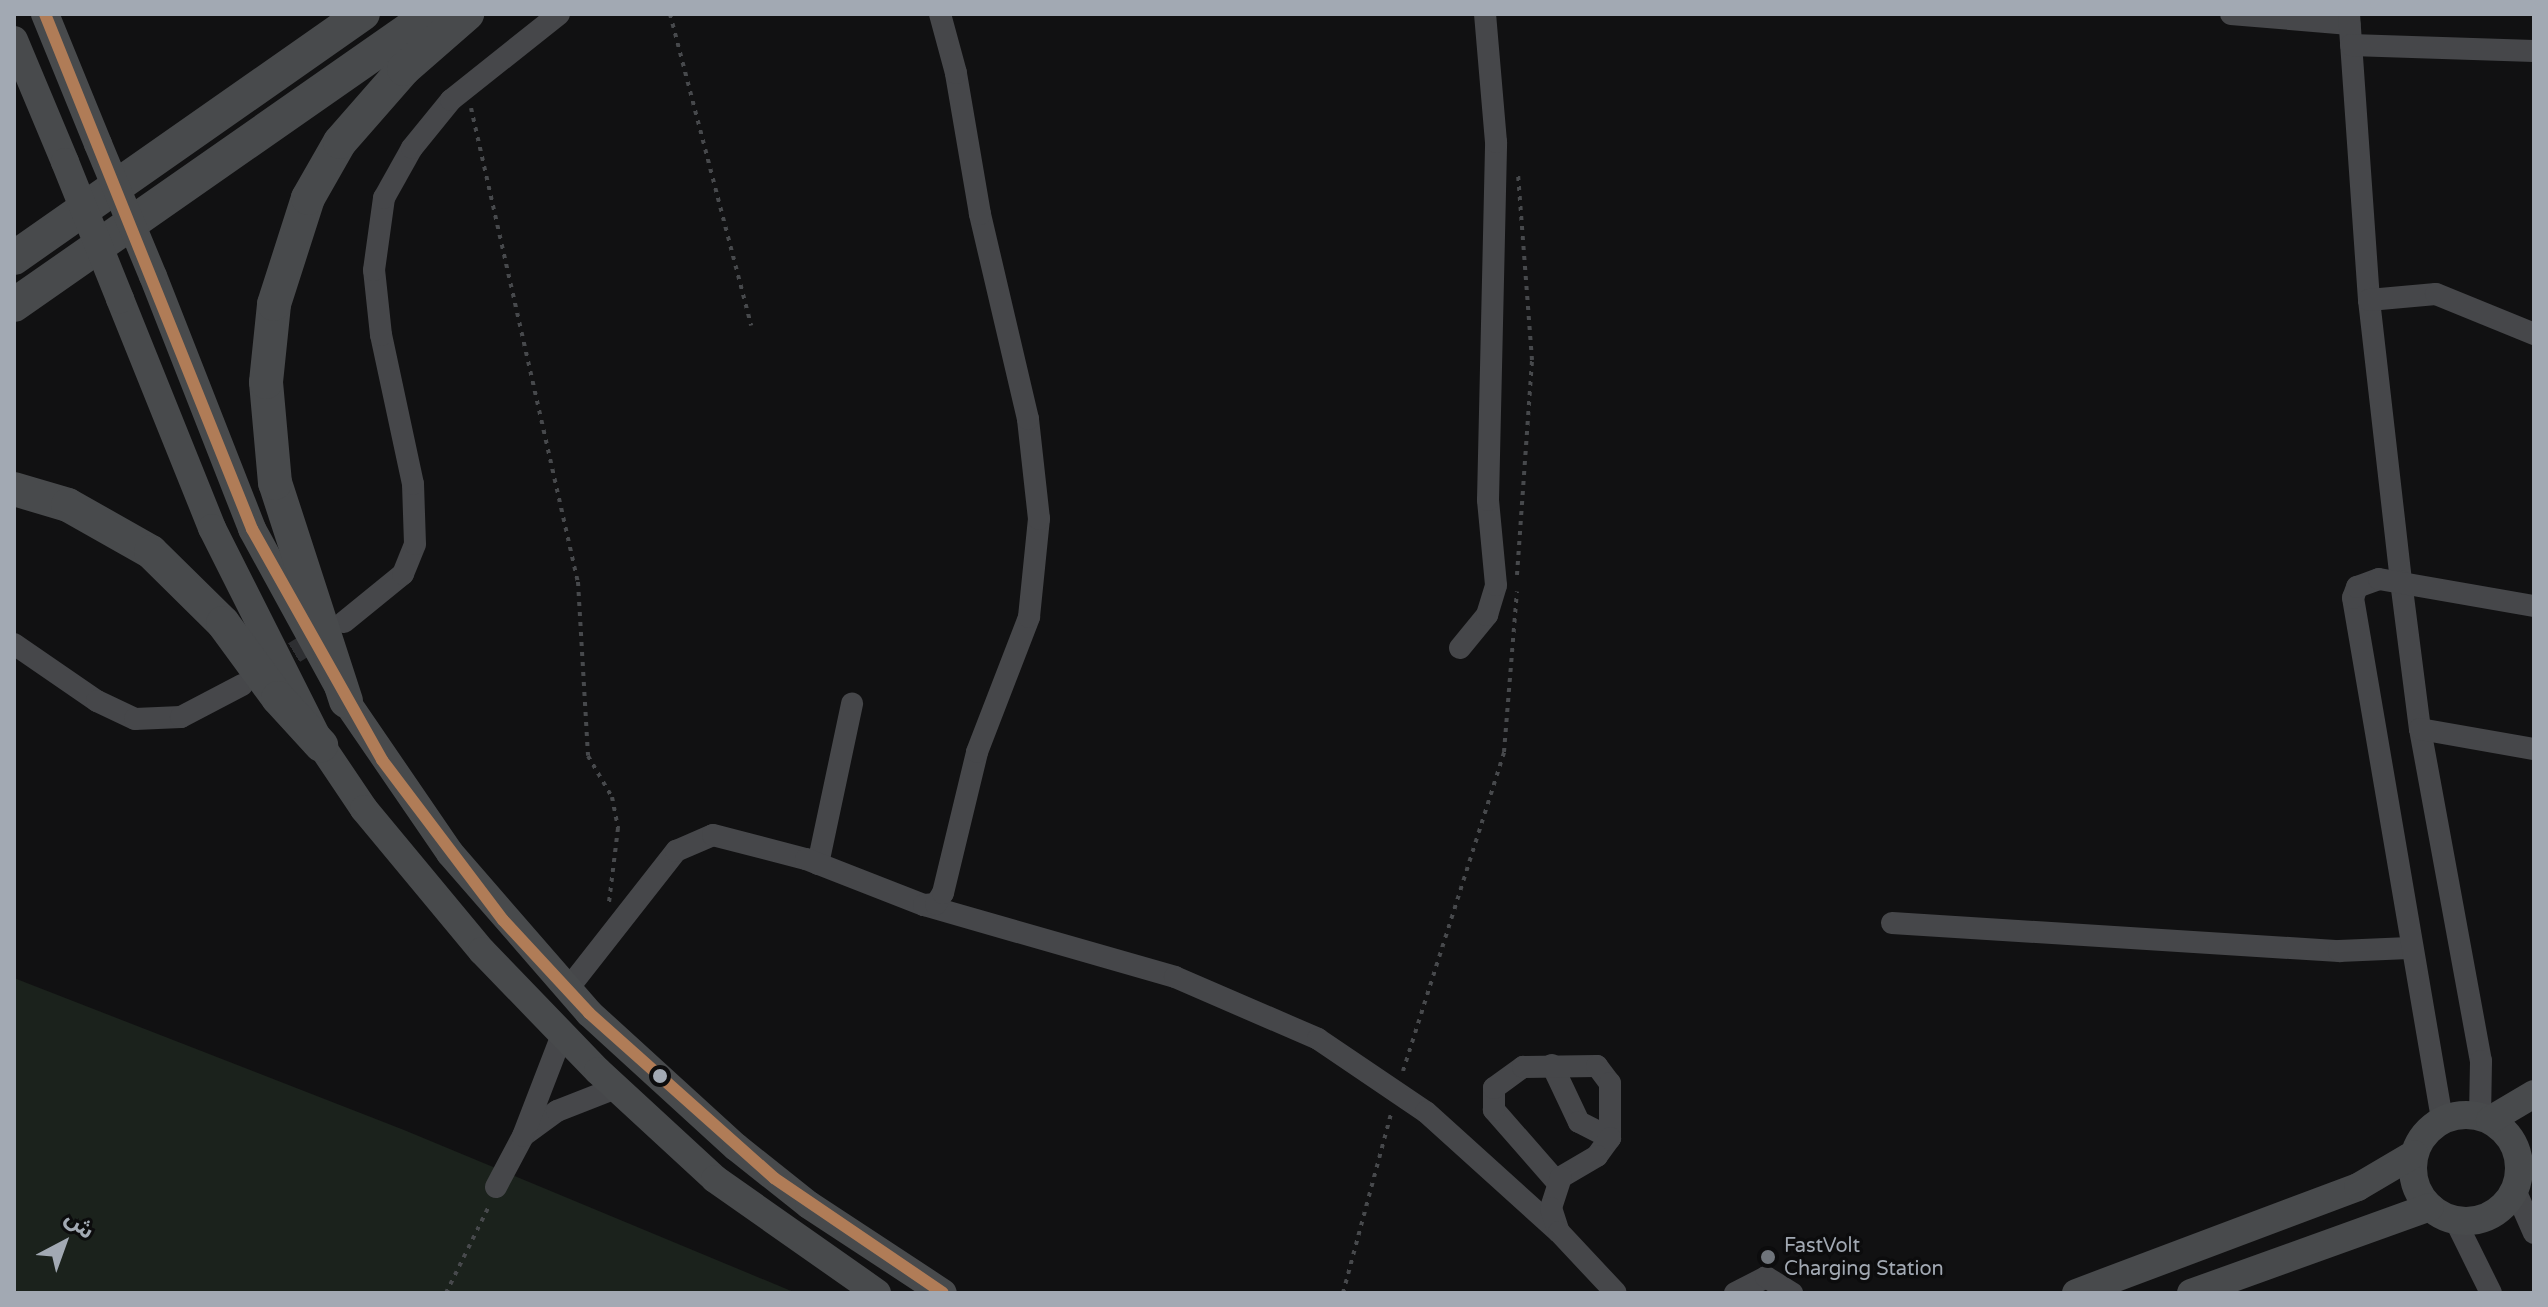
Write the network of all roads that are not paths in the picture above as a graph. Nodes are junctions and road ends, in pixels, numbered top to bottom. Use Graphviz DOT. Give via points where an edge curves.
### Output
graph roads {
  1 [pos="45,14"];
  2 [pos="363,14"];
  3 [pos="431,14"];
  4 [pos="467,14"];
  5 [pos="559,14"];
  6 [pos="940,14"];
  7 [pos="1485,14"];
  8 [pos="2231,14"];
  9 [pos="2298,17"];
  10 [pos="2350,28"];
  11 [pos="14,40"];
  12 [pos="2534,51"];
  13 [pos="14,258"];
  14 [pos="2369,300"];
  15 [pos="14,305"];
  16 [pos="2534,334"];
  17 [pos="14,489"];
  18 [pos="2401,581"];
  19 [pos="2534,606"];
  20 [pos="344,622"];
  21 [pos="14,644"];
  22 [pos="1460,648"];
  23 [pos="242,685"];
  24 [pos="346,701"];
  25 [pos="852,704"];
  26 [pos="2420,729"];
  27 [pos="321,745"];
  28 [pos="2534,749"];
  29 [pos="818,864"];
  30 [pos="924,905"];
  31 [pos="1892,923"];
  32 [pos="2409,948"];
  33 [pos="567,990"];
  34 [pos="562,1035"];
  35 [pos="1552,1065"];
  36 [pos="616,1088"];
  37 [pos="2534,1094"];
  38 [pos="2485,1118"];
  39 [pos="2442,1119"];
  40 [pos="523,1136"];
  41 [pos="1610,1138"];
  42 [pos="2414,1154"];
  43 [pos="2523,1179"];
  44 [pos="1557,1182"];
  45 [pos="496,1187"];
  46 [pos="2430,1207"];
  47 [pos="2455,1220"];
  48 [pos="1559,1232"];
  49 [pos="2534,1233"];
  50 [pos="2475,1257"];
  51 [pos="877,1293"];
  52 [pos="943,1293"];
  53 [pos="1616,1293"];
  54 [pos="1735,1293"];
  55 [pos="1792,1293"];
  56 [pos="2076,1293"];
  57 [pos="2191,1293"];
  58 [pos="2473,1293"];
  59 [pos="2491,1293"];
  1 -- 24 [label="main road, bridge" via="252,529"];
  2 -- 13 [label="highway"];
  3 -- 15 [label="highway"];
  4 -- 24 [label="highway" via="404,69 340,142 308,198 274,304 266,382 275,483"];
  5 -- 20 [label="street" via="466,86 412,148 379,217 378,303 413,484 415,544 403,574"];
  6 -- 30 [label="street" via="1028,419 1039,519 1029,617 977,752 943,893 936,904"];
  7 -- 22 [label="street" via="1496,142 1488,500 1496,585 1487,615"];
  8 -- 9 [label="street"];
  9 -- 10 [label="street"];
  10 -- 12 [label="street"];
  10 -- 14 [label="street"];
  11 -- 27 [label="main road, bridge" via="212,528"];
  14 -- 16 [label="street" via="2436,294"];
  14 -- 18 [label="street"];
  17 -- 27 [label="highway" via="68,505 151,552 215,613 278,698"];
  18 -- 19 [label="street"];
  18 -- 26 [label="street"];
  18 -- 32 [label="street" via="2367,580 2353,598"];
  21 -- 23 [label="street" via="97,701 135,719 181,717"];
  24 -- 33 [label="main road" via="450,853"];
  25 -- 29 [label="street"];
  26 -- 28 [label="street"];
  26 -- 38 [label="street" via="2481,1061"];
  27 -- 34 [label="main road" via="482,951"];
  29 -- 30 [label="street"];
  29 -- 33 [label="street" via="713,835 676,851"];
  30 -- 48 [label="street" via="1175,977 1318,1039 1426,1112"];
  31 -- 32 [label="street" via="2339,951"];
  32 -- 39 [label="street"];
  33 -- 52 [label="main road" via="747,1157 809,1205"];
  34 -- 36 [label="main road"];
  34 -- 40 [label="street"];
  35 -- 41 [label="street" via="1579,1122"];
  35 -- 41 [label="street" via="1597,1066 1604,1073 1610,1083"];
  35 -- 44 [label="street" via="1523,1067 1502,1079 1494,1088 1494,1110"];
  36 -- 40 [label="street" via="557,1111"];
  36 -- 51 [label="main road" via="715,1179"];
  37 -- 38 [label="main road"];
  38 -- 39 [label="main road"];
  38 -- 43 [label="main road" via="2514,1144"];
  39 -- 42 [label="main road" via="2429,1128"];
  40 -- 45 [label="street"];
  41 -- 44 [label="street" via="1597,1156"];
  42 -- 46 [label="main road" via="2412,1173"];
  42 -- 56 [label="main road" via="2358,1187"];
  43 -- 47 [label="main road" via="2490,1216"];
  43 -- 49 [label="street"];
  44 -- 48 [label="street" via="1551,1208"];
  46 -- 47 [label="main road"];
  46 -- 57 [label="main road"];
  47 -- 50 [label="street"];
  48 -- 53 [label="street"];
  50 -- 58 [label="street"];
  50 -- 59 [label="street"];
  54 -- 55 [label="street" via="1766,1277"];
}
